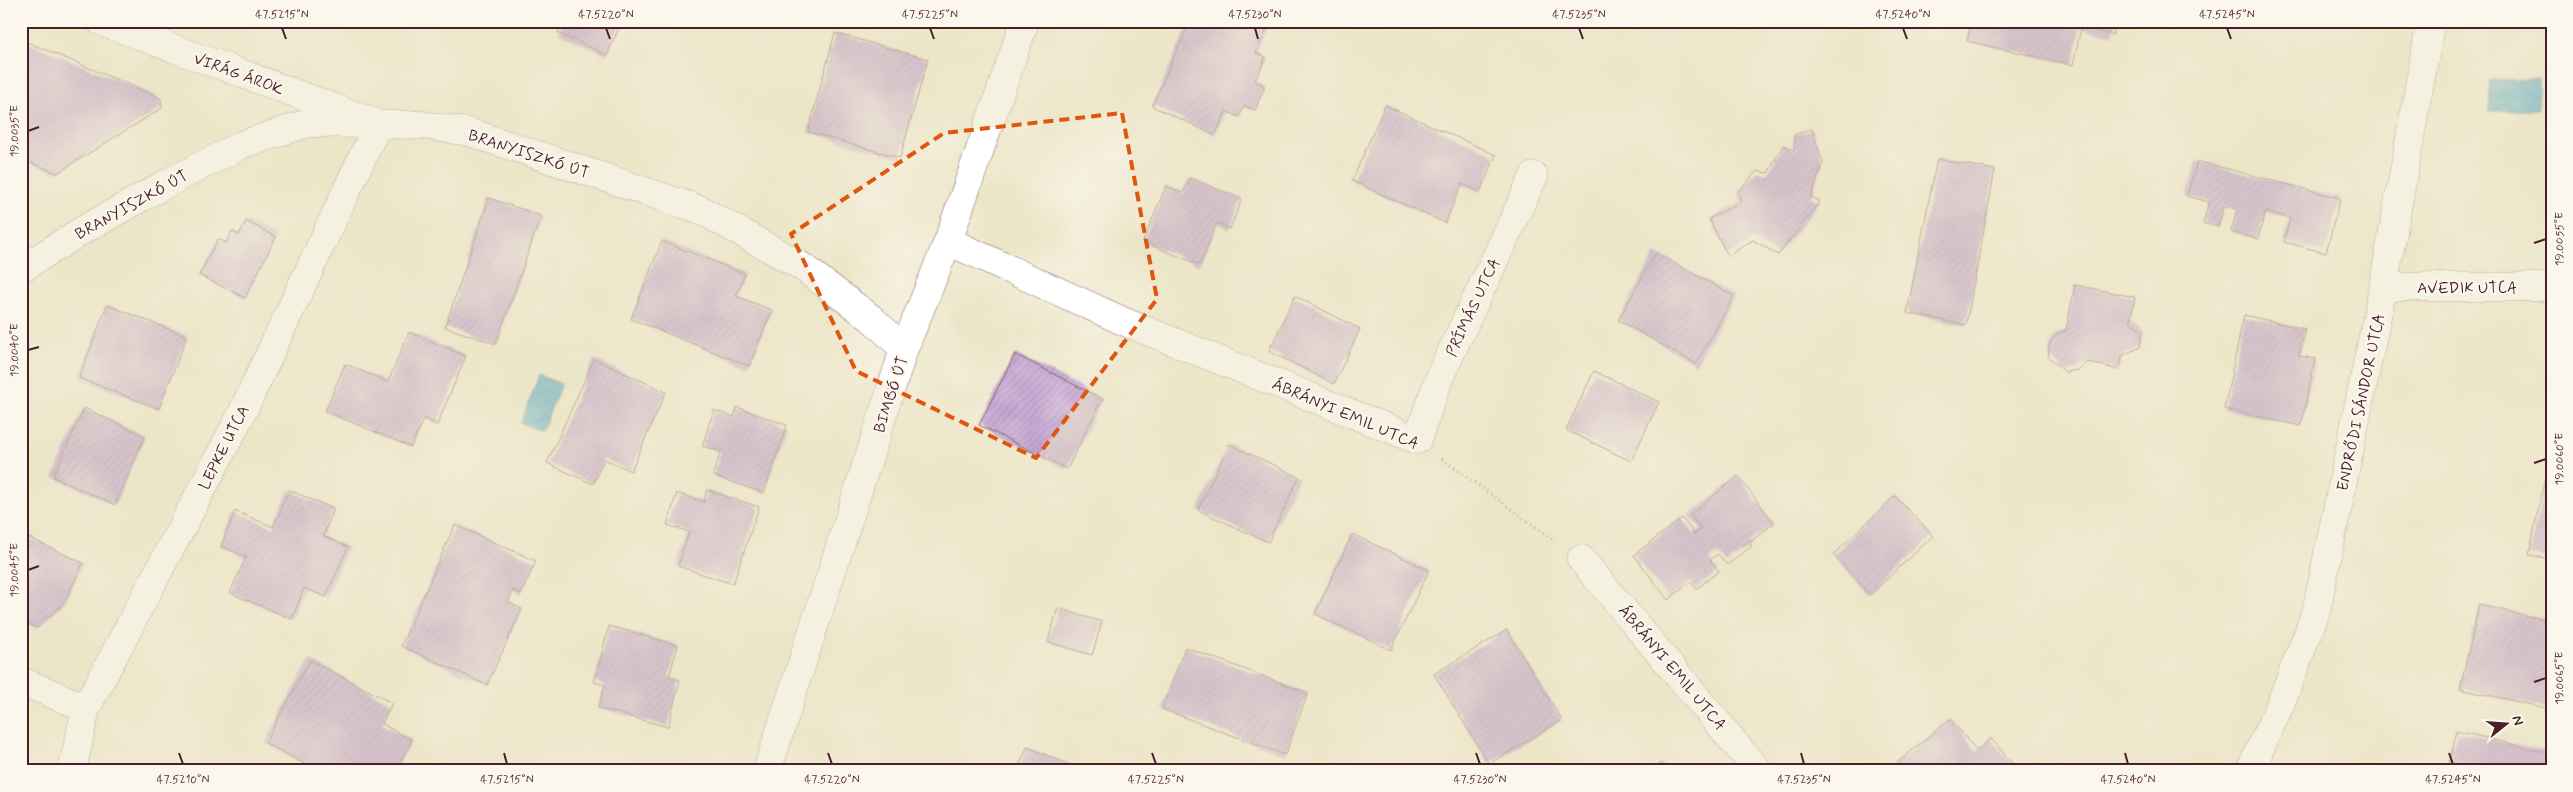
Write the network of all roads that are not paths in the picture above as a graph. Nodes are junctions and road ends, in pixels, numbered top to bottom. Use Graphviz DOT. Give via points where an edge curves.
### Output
graph roads {
  1 [pos="100,21"];
  2 [pos="1025,21"];
  3 [pos="2431,21"];
  4 [pos="378,124"];
  5 [pos="1534,176"];
  6 [pos="948,241"];
  7 [pos="21,270"];
  8 [pos="2383,287"];
  9 [pos="2552,288"];
  10 [pos="904,349"];
  11 [pos="1416,440"];
  12 [pos="1581,560"];
  13 [pos="21,681"];
  14 [pos="86,708"];
  15 [pos="72,771"];
  16 [pos="767,771"];
  17 [pos="1758,771"];
  18 [pos="2250,771"];
  1 -- 4 [label="street, VIRÁG ÁROK"];
  2 -- 6 [label="street, BIMBÓ ÚT"];
  3 -- 8 [label="street, ENDRŐDI SÁNDOR UTCA"];
  4 -- 7 [label="street, BRANYISZKÓ ÚT" via="308,123 241,145 86,228"];
  4 -- 10 [label="street, BRANYISZKÓ ÚT" via="469,132 701,210 801,266 871,318"];
  4 -- 14 [label="street, LEPKE UTCA" via="240,417"];
  5 -- 11 [label="street, PRÍMÁS UTCA" via="1440,376"];
  6 -- 10 [label="street, BIMBÓ ÚT"];
  6 -- 11 [label="street, ÁBRÁNYI EMIL UTCA" via="1125,322"];
  8 -- 9 [label="street, AVEDIK UTCA"];
  8 -- 18 [label="street, ENDRŐDI SÁNDOR UTCA" via="2316,612"];
  10 -- 16 [label="street, BIMBÓ ÚT"];
  12 -- 17 [label="street, ÁBRÁNYI EMIL UTCA"];
  13 -- 14 [label="street"];
  14 -- 15 [label="street, LEPKE UTCA"];
}
